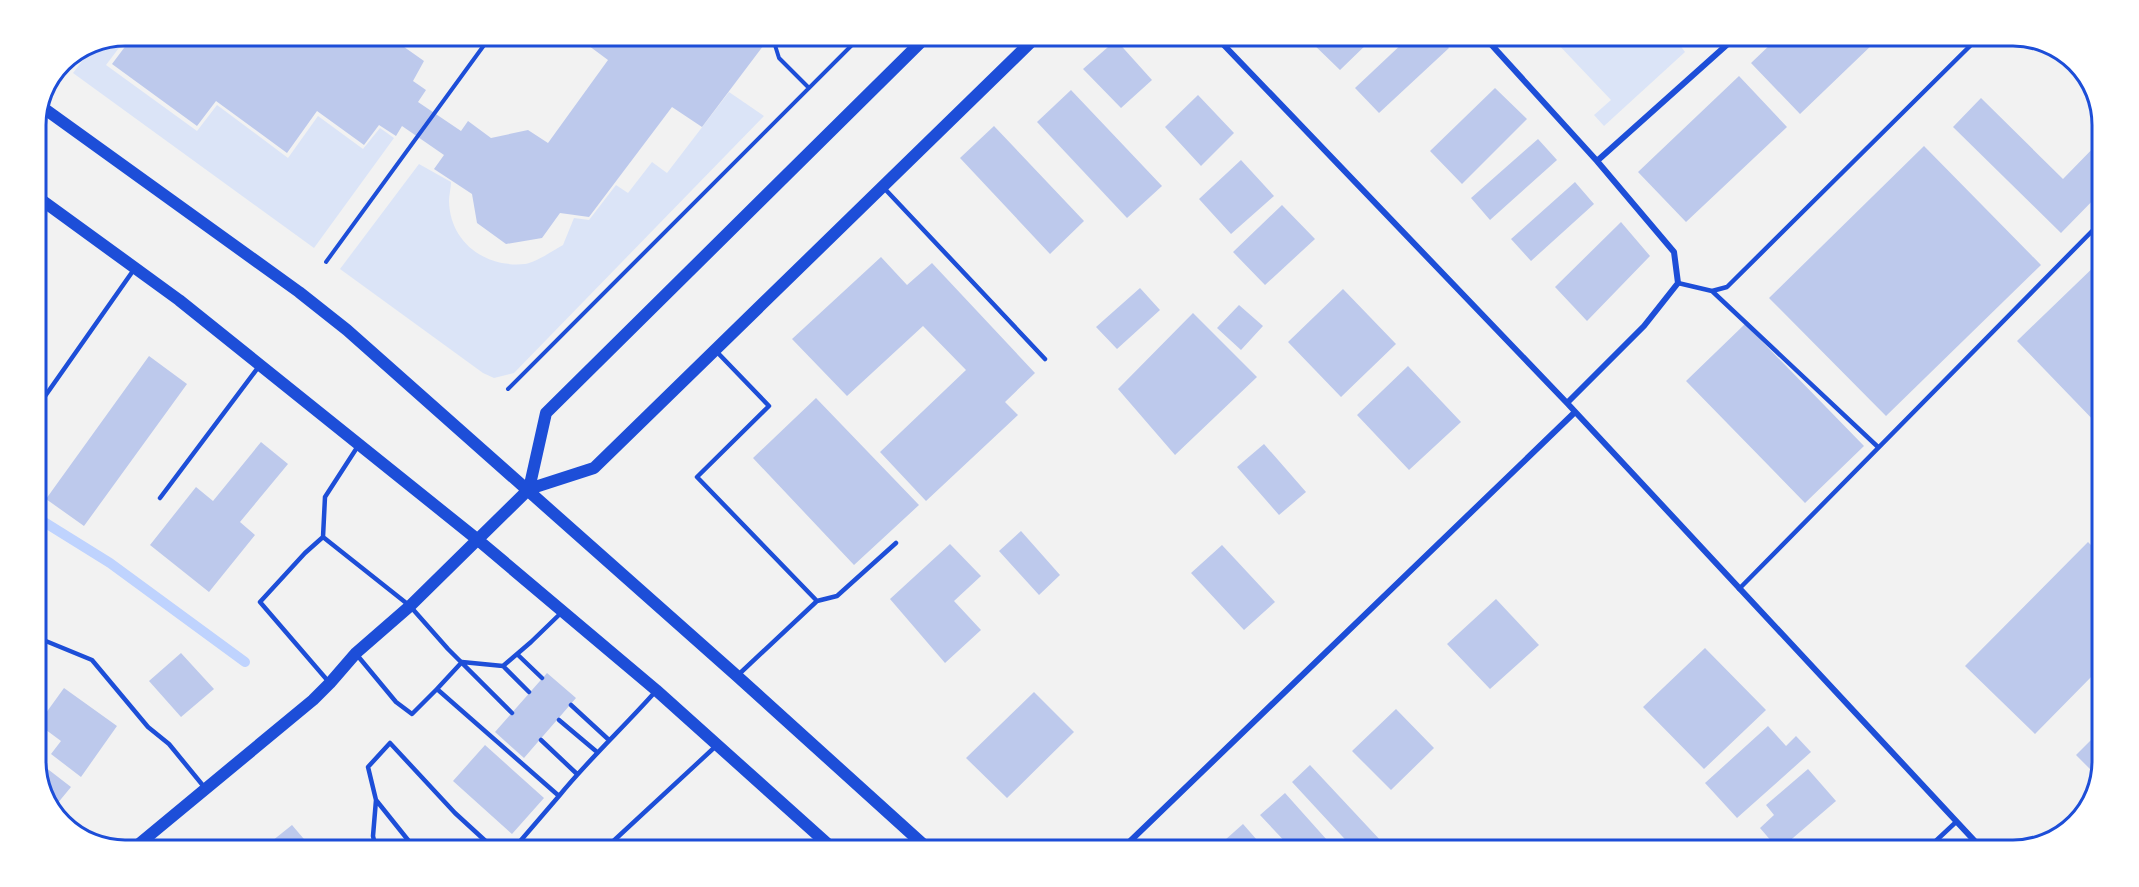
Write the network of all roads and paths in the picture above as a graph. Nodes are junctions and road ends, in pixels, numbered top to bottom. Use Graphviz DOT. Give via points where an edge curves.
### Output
graph roads {
  1 [pos="483,46"];
  2 [pos="775,46"];
  3 [pos="851,46"];
  4 [pos="917,46"];
  5 [pos="1027,46"];
  6 [pos="1226,46"];
  7 [pos="1493,46"];
  8 [pos="1726,46"];
  9 [pos="1970,46"];
  10 [pos="809,88"];
  11 [pos="48,111"];
  12 [pos="1598,161"];
  13 [pos="882,186"];
  14 [pos="47,204"];
  15 [pos="2092,233"];
  16 [pos="326,262"];
  17 [pos="135,268"];
  18 [pos="1678,283"];
  19 [pos="1712,291"];
  20 [pos="714,350"];
  21 [pos="1045,359"];
  22 [pos="260,365"];
  23 [pos="507,389"];
  24 [pos="47,393"];
  25 [pos="1567,403"];
  26 [pos="1574,413"];
  27 [pos="358,446"];
  28 [pos="1878,447"];
  29 [pos="529,489"];
  30 [pos="160,498"];
  31 [pos="323,537"];
  32 [pos="478,540"];
  33 [pos="896,543"];
  34 [pos="1739,590"];
  35 [pos="817,601"];
  36 [pos="410,606"];
  37 [pos="563,611"];
  38 [pos="47,642"];
  39 [pos="356,653"];
  40 [pos="517,654"];
  41 [pos="462,662"];
  42 [pos="503,666"];
  43 [pos="737,676"];
  44 [pos="542,678"];
  45 [pos="330,683"];
  46 [pos="438,689"];
  47 [pos="656,690"];
  48 [pos="530,692"];
  49 [pos="571,705"];
  50 [pos="512,713"];
  51 [pos="559,720"];
  52 [pos="541,740"];
  53 [pos="609,741"];
  54 [pos="718,744"];
  55 [pos="597,752"];
  56 [pos="577,774"];
  57 [pos="206,789"];
  58 [pos="559,796"];
  59 [pos="376,800"];
  60 [pos="1956,822"];
  61 [pos="144,840"];
  62 [pos="374,840"];
  63 [pos="408,840"];
  64 [pos="484,840"];
  65 [pos="521,840"];
  66 [pos="614,840"];
  67 [pos="823,840"];
  68 [pos="918,840"];
  69 [pos="1131,840"];
  70 [pos="1937,840"];
  71 [pos="1973,840"];
  1 -- 16 [label="path"];
  2 -- 10 [label="path" via="779,58"];
  3 -- 10 [label="path"];
  4 -- 29 [label="main road" via="546,413"];
  5 -- 13 [label="main road"];
  6 -- 25 [label="street"];
  7 -- 12 [label="street"];
  8 -- 12 [label="street"];
  9 -- 19 [label="lane" via="1727,286"];
  10 -- 23 [label="path"];
  11 -- 29 [label="main road" via="307,298"];
  12 -- 18 [label="street" via="1674,252"];
  13 -- 20 [label="main road"];
  13 -- 21 [label="lane"];
  14 -- 17 [label="main road"];
  15 -- 28 [label="lane"];
  17 -- 22 [label="main road"];
  17 -- 24 [label="lane"];
  18 -- 19 [label="lane"];
  18 -- 25 [label="street" via="1644,326"];
  19 -- 28 [label="lane"];
  20 -- 29 [label="main road" via="594,468"];
  20 -- 35 [label="lane" via="769,406 697,477"];
  22 -- 27 [label="main road"];
  22 -- 30 [label="lane"];
  25 -- 26 [label="street"];
  26 -- 34 [label="street"];
  26 -- 69 [label="street"];
  27 -- 31 [label="lane" via="325,497"];
  27 -- 32 [label="main road"];
  28 -- 34 [label="lane"];
  29 -- 32 [label="main road"];
  29 -- 43 [label="main road"];
  31 -- 36 [label="lane"];
  31 -- 45 [label="lane" via="260,602"];
  32 -- 36 [label="main road"];
  32 -- 37 [label="main road"];
  33 -- 35 [label="lane" via="837,596"];
  34 -- 60 [label="street"];
  35 -- 43 [label="lane"];
  36 -- 39 [label="main road"];
  36 -- 41 [label="lane"];
  37 -- 40 [label="lane"];
  37 -- 47 [label="main road"];
  38 -- 57 [label="lane" via="92,660"];
  39 -- 45 [label="main road"];
  39 -- 46 [label="lane" via="396,702 412,714"];
  40 -- 42 [label="lane"];
  40 -- 44 [label="lane"];
  41 -- 42 [label="lane"];
  41 -- 46 [label="lane"];
  41 -- 50 [label="lane"];
  42 -- 48 [label="lane"];
  43 -- 68 [label="main road"];
  45 -- 57 [label="main road"];
  46 -- 58 [label="lane"];
  47 -- 53 [label="lane"];
  47 -- 54 [label="main road"];
  49 -- 53 [label="lane"];
  51 -- 55 [label="lane"];
  52 -- 56 [label="lane"];
  53 -- 55 [label="lane"];
  54 -- 66 [label="lane"];
  54 -- 67 [label="main road"];
  55 -- 56 [label="lane"];
  56 -- 58 [label="lane"];
  57 -- 61 [label="main road"];
  58 -- 65 [label="lane"];
  59 -- 62 [label="lane"];
  59 -- 63 [label="lane"];
  59 -- 64 [label="lane" via="368,767 390,743"];
  60 -- 70 [label="lane"];
  60 -- 71 [label="street"];
}
